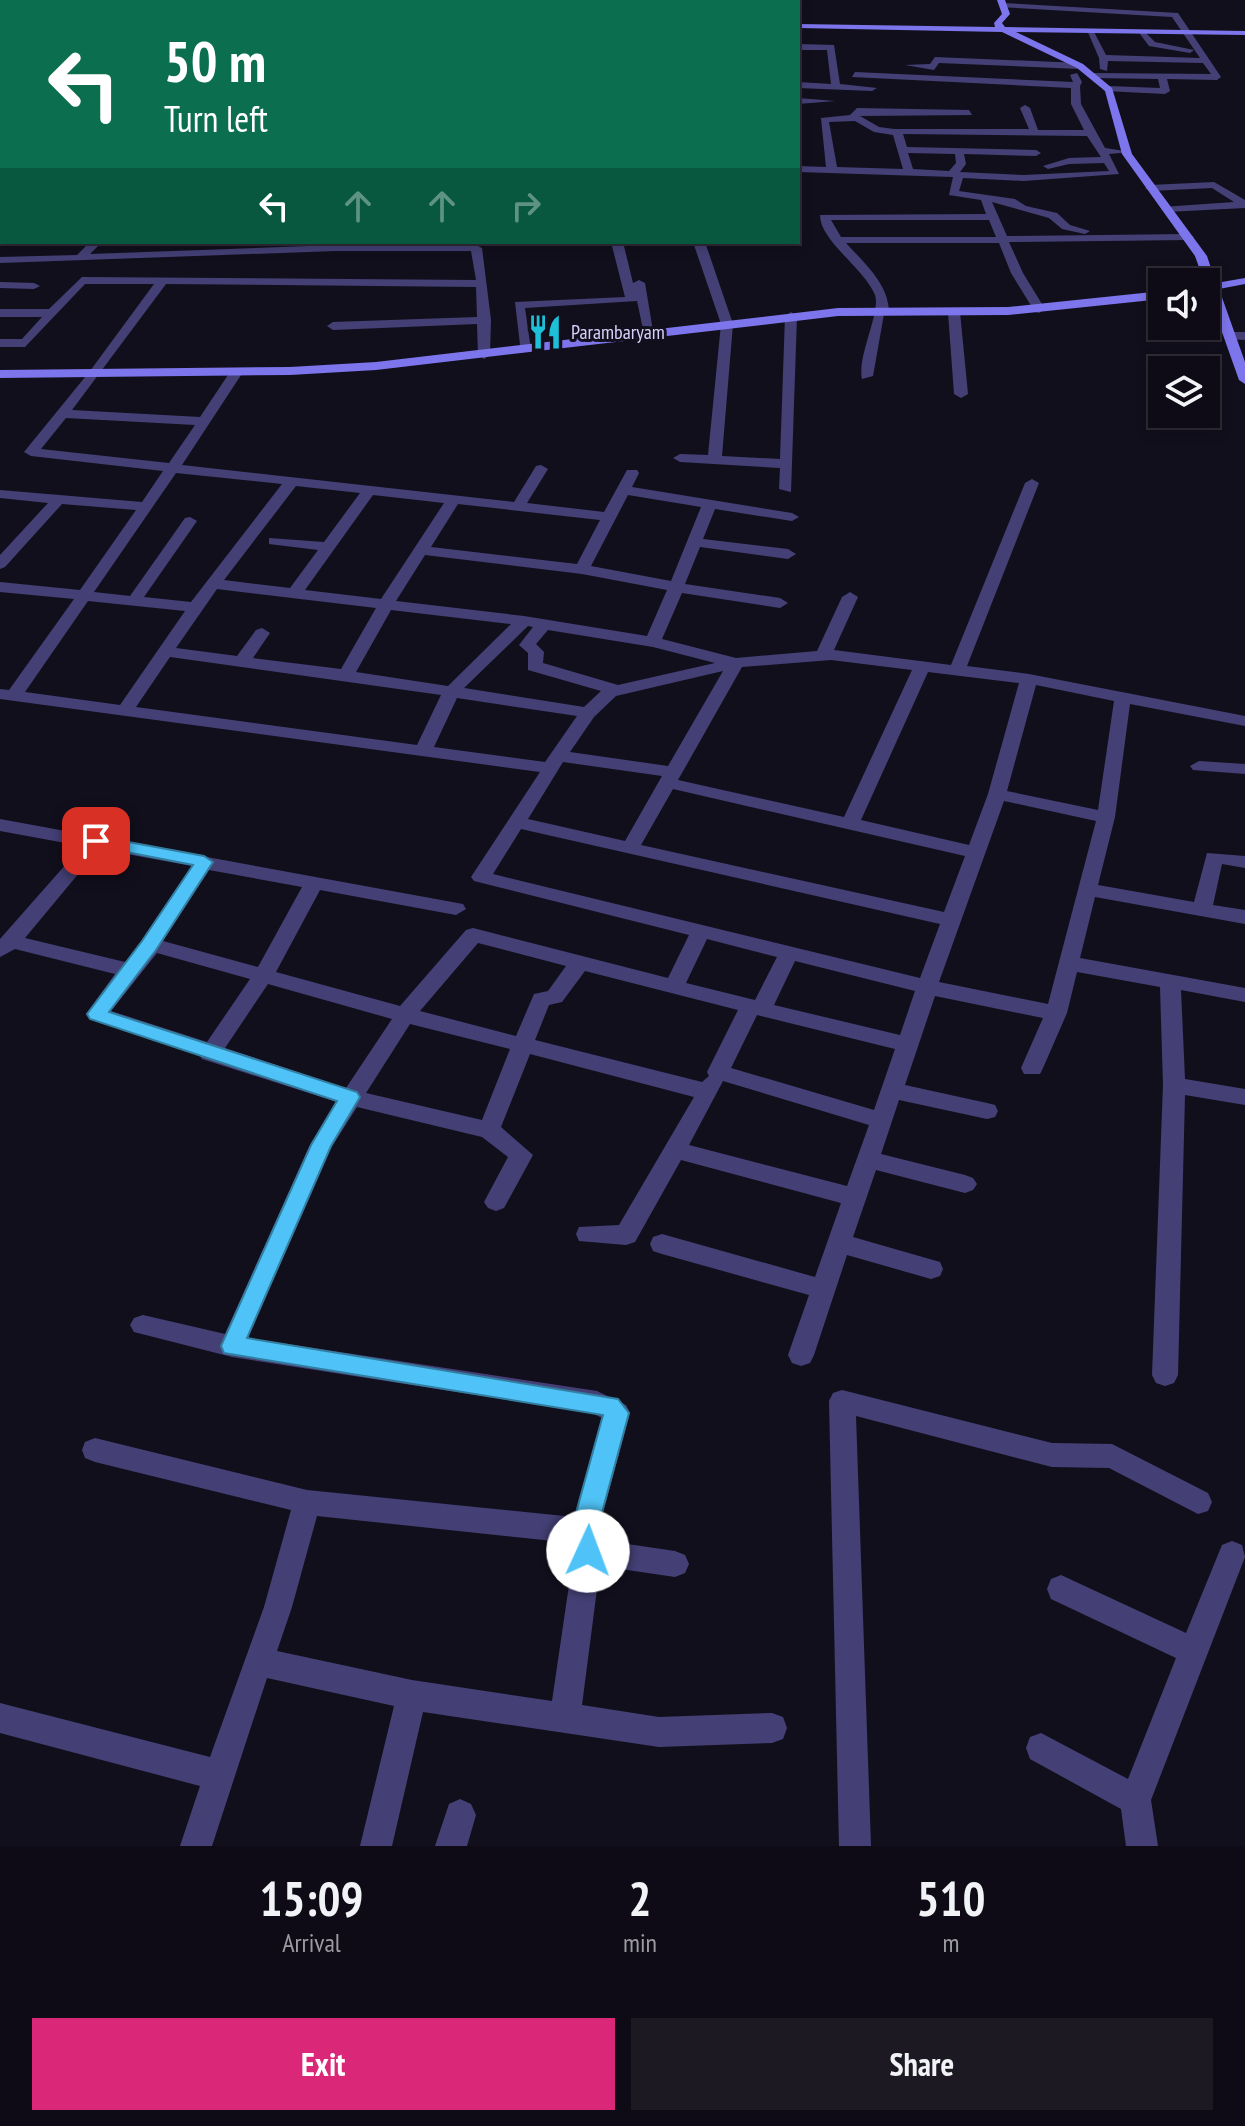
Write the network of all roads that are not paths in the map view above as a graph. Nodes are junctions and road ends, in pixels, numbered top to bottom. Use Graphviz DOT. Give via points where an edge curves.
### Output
graph roads {
  1 [pos="1002,2"];
  2 [pos="800,26"];
  3 [pos="1003,30"];
  4 [pos="1090,32"];
  5 [pos="1140,32"];
  6 [pos="1189,32"];
  7 [pos="1245,33"];
  8 [pos="800,47"];
  9 [pos="1205,57"];
  10 [pos="1103,58"];
  11 [pos="1142,59"];
  12 [pos="974,62"];
  13 [pos="897,65"];
  14 [pos="1080,66"];
  15 [pos="1061,67"];
  16 [pos="822,73"];
  17 [pos="834,73"];
  18 [pos="855,75"];
  19 [pos="1094,75"];
  20 [pos="1112,75"];
  21 [pos="1162,76"];
  22 [pos="970,81"];
  23 [pos="800,85"];
  24 [pos="1075,85"];
  25 [pos="836,86"];
  26 [pos="858,88"];
  27 [pos="888,89"];
  28 [pos="1108,89"];
  29 [pos="800,101"];
  30 [pos="830,101"];
  31 [pos="1025,108"];
  32 [pos="969,113"];
  33 [pos="856,114"];
  34 [pos="897,132"];
  35 [pos="973,132"];
  36 [pos="1032,133"];
  37 [pos="1090,133"];
  38 [pos="904,150"];
  39 [pos="959,151"];
  40 [pos="1126,152"];
  41 [pos="1036,153"];
  42 [pos="1105,156"];
  43 [pos="800,169"];
  44 [pos="832,170"];
  45 [pos="1046,170"];
  46 [pos="909,172"];
  47 [pos="928,173"];
  48 [pos="959,175"];
  49 [pos="886,183"];
  50 [pos="1150,188"];
  51 [pos="1245,205"];
  52 [pos="989,208"];
  53 [pos="1166,209"];
  54 [pos="1188,237"];
  55 [pos="1099,238"];
  56 [pos="1003,239"];
  57 [pos="837,240"];
  58 [pos="94,244"];
  59 [pos="618,244"];
  60 [pos="631,244"];
  61 [pos="700,244"];
  62 [pos="337,245"];
  63 [pos="476,245"];
  64 [pos="270,246"];
  65 [pos="297,246"];
  66 [pos="80,258"];
  67 [pos="0,260"];
  68 [pos="1202,268"];
  69 [pos="163,280"];
  70 [pos="1245,281"];
  71 [pos="482,284"];
  72 [pos="0,285"];
  73 [pos="1220,285"];
  74 [pos="34,286"];
  75 [pos="1148,297"];
  76 [pos="632,300"];
  77 [pos="1039,309"];
  78 [pos="881,311"];
  79 [pos="954,312"];
  80 [pos="1220,312"];
  81 [pos="0,313"];
  82 [pos="50,313"];
  83 [pos="791,316"];
  84 [pos="485,320"];
  85 [pos="727,324"];
  86 [pos="333,326"];
  87 [pos="644,335"];
  88 [pos="1230,336"];
  89 [pos="1245,336"];
  90 [pos="0,343"];
  91 [pos="525,350"];
  92 [pos="484,355"];
  93 [pos="237,372"];
  94 [pos="1244,372"];
  95 [pos="0,374"];
  96 [pos="95,374"];
  97 [pos="867,376"];
  98 [pos="961,394"];
  99 [pos="62,414"];
  100 [pos="204,421"];
  101 [pos="680,458"];
  102 [pos="715,460"];
  103 [pos="786,464"];
  104 [pos="174,466"];
  105 [pos="541,469"];
  106 [pos="632,473"];
  107 [pos="292,481"];
  108 [pos="1032,483"];
  109 [pos="371,488"];
  110 [pos="786,489"];
  111 [pos="624,490"];
  112 [pos="0,494"];
  113 [pos="59,499"];
  114 [pos="454,499"];
  115 [pos="709,505"];
  116 [pos="146,507"];
  117 [pos="518,507"];
  118 [pos="610,517"];
  119 [pos="792,517"];
  120 [pos="190,521"];
  121 [pos="0,538"];
  122 [pos="21,541"];
  123 [pos="274,541"];
  124 [pos="694,542"];
  125 [pos="329,547"];
  126 [pos="420,550"];
  127 [pos="788,554"];
  128 [pos="0,564"];
  129 [pos="582,569"];
  130 [pos="215,584"];
  131 [pos="0,587"];
  132 [pos="676,587"];
  133 [pos="295,593"];
  134 [pos="83,597"];
  135 [pos="850,597"];
  136 [pos="133,602"];
  137 [pos="780,603"];
  138 [pos="386,604"];
  139 [pos="195,607"];
  140 [pos="524,621"];
  141 [pos="544,624"];
  142 [pos="262,633"];
  143 [pos="653,642"];
  144 [pos="164,651"];
  145 [pos="824,655"];
  146 [pos="242,661"];
  147 [pos="736,663"];
  148 [pos="922,666"];
  149 [pos="957,671"];
  150 [pos="346,675"];
  151 [pos="1029,679"];
  152 [pos="616,690"];
  153 [pos="451,692"];
  154 [pos="7,695"];
  155 [pos="1123,696"];
  156 [pos="125,710"];
  157 [pos="588,713"];
  158 [pos="1245,721"];
  159 [pos="424,749"];
  160 [pos="556,762"];
  161 [pos="1199,766"];
  162 [pos="1245,769"];
  163 [pos="671,777"];
  164 [pos="997,794"];
  165 [pos="1106,817"];
  166 [pos="519,823"];
  167 [pos="850,823"];
  168 [pos="0,825"];
  169 [pos="96,841"];
  170 [pos="630,848"];
  171 [pos="976,852"];
  172 [pos="204,862"];
  173 [pos="1245,862"];
  174 [pos="314,883"];
  175 [pos="1087,889"];
  176 [pos="456,909"];
  177 [pos="1202,910"];
  178 [pos="1245,917"];
  179 [pos="951,920"];
  180 [pos="701,931"];
  181 [pos="6,946"];
  182 [pos="149,946"];
  183 [pos="789,953"];
  184 [pos="580,962"];
  185 [pos="1068,963"];
  186 [pos="129,970"];
  187 [pos="263,976"];
  188 [pos="1170,981"];
  189 [pos="674,986"];
  190 [pos="927,987"];
  191 [pos="1245,995"];
  192 [pos="756,1008"];
  193 [pos="1056,1013"];
  194 [pos="405,1015"];
  195 [pos="521,1044"];
  196 [pos="905,1044"];
  197 [pos="210,1054"];
  198 [pos="1032,1068"];
  199 [pos="713,1082"];
  200 [pos="1174,1085"];
  201 [pos="891,1090"];
  202 [pos="349,1097"];
  203 [pos="1245,1097"];
  204 [pos="987,1111"];
  205 [pos="881,1120"];
  206 [pos="489,1130"];
  207 [pos="675,1150"];
  208 [pos="868,1159"];
  209 [pos="965,1184"];
  210 [pos="855,1197"];
  211 [pos="496,1202"];
  212 [pos="588,1234"];
  213 [pos="839,1243"];
  214 [pos="662,1244"];
  215 [pos="931,1269"];
  216 [pos="823,1289"];
  217 [pos="143,1325"];
  218 [pos="232,1346"];
  219 [pos="801,1355"];
  220 [pos="1165,1375"];
  221 [pos="95,1450"];
  222 [pos="307,1502"];
  223 [pos="1198,1502"];
  224 [pos="586,1541"];
  225 [pos="1232,1554"];
  226 [pos="675,1564"];
  227 [pos="1061,1589"];
  228 [pos="1194,1651"];
  229 [pos="258,1661"];
  230 [pos="412,1695"];
  231 [pos="0,1718"];
  232 [pos="565,1718"];
  233 [pos="772,1728"];
  234 [pos="1041,1748"];
  235 [pos="218,1775"];
  236 [pos="1135,1800"];
  237 [pos="460,1815"];
  238 [pos="196,1846"];
  239 [pos="376,1846"];
  240 [pos="451,1846"];
  241 [pos="855,1846"];
  242 [pos="1142,1846"];
  1 -- 3 [label="street" via="1006,14 998,23"];
  1 -- 6 [label="street" via="1175,15"];
  2 -- 3 [label="street"];
  3 -- 4 [label="street"];
  3 -- 14 [label="street"];
  4 -- 5 [label="street"];
  4 -- 10 [label="street"];
  5 -- 6 [label="street"];
  5 -- 9 [label="street" via="1152,44"];
  6 -- 7 [label="street"];
  6 -- 9 [label="street"];
  8 -- 17 [label="street" via="831,47"];
  9 -- 11 [label="street"];
  9 -- 21 [label="street" via="1217,77"];
  10 -- 11 [label="street"];
  10 -- 19 [label="street" via="1106,68"];
  11 -- 20 [label="street" via="1146,65"];
  12 -- 13 [label="street"];
  12 -- 15 [label="street"];
  12 -- 22 [label="street"];
  14 -- 15 [label="street"];
  14 -- 19 [label="street"];
  15 -- 24 [label="street" via="1075,76"];
  16 -- 17 [label="street"];
  17 -- 25 [label="street"];
  18 -- 22 [label="street"];
  19 -- 20 [label="street"];
  19 -- 28 [label="street"];
  20 -- 21 [label="street"];
  21 -- 28 [label="street" via="1165,91"];
  22 -- 24 [label="street"];
  22 -- 32 [label="street" via="964,98"];
  23 -- 25 [label="street"];
  24 -- 37 [label="street" via="1076,104"];
  25 -- 26 [label="street"];
  26 -- 27 [label="street"];
  26 -- 33 [label="street"];
  28 -- 40 [label="street"];
  29 -- 30 [label="street"];
  31 -- 36 [label="street"];
  32 -- 33 [label="street"];
  32 -- 35 [label="street"];
  33 -- 34 [label="street" via="877,130"];
  33 -- 44 [label="street" via="824,120"];
  34 -- 35 [label="street"];
  34 -- 38 [label="street"];
  35 -- 36 [label="street"];
  36 -- 37 [label="street"];
  36 -- 41 [label="street"];
  37 -- 42 [label="street"];
  38 -- 39 [label="street"];
  38 -- 46 [label="street"];
  39 -- 41 [label="street"];
  39 -- 48 [label="street" via="961,164 953,172"];
  40 -- 42 [label="street"];
  40 -- 50 [label="street"];
  41 -- 45 [label="street"];
  42 -- 45 [label="street" via="1115,172 1111,174"];
  43 -- 44 [label="street"];
  44 -- 46 [label="street"];
  45 -- 48 [label="street" via="1024,178"];
  46 -- 47 [label="street"];
  47 -- 48 [label="street"];
  47 -- 49 [label="street" via="923,186"];
  48 -- 52 [label="street" via="953,193"];
  50 -- 51 [label="street" via="1214,185"];
  50 -- 53 [label="street"];
  51 -- 53 [label="street"];
  52 -- 55 [label="street" via="1011,201"];
  52 -- 56 [label="street"];
  52 -- 57 [label="street" via="824,217"];
  53 -- 54 [label="street"];
  54 -- 55 [label="street"];
  54 -- 68 [label="street"];
  55 -- 56 [label="street"];
  56 -- 57 [label="street"];
  56 -- 77 [label="street"];
  57 -- 78 [label="street" via="882,294"];
  58 -- 66 [label="street"];
  59 -- 76 [label="street"];
  60 -- 87 [label="street"];
  61 -- 85 [label="street"];
  62 -- 63 [label="street"];
  62 -- 65 [label="street"];
  63 -- 71 [label="street"];
  64 -- 65 [label="street"];
  64 -- 66 [label="street"];
  66 -- 67 [label="street"];
  69 -- 71 [label="street"];
  69 -- 82 [label="street" via="82,280"];
  69 -- 96 [label="street"];
  70 -- 73 [label="street"];
  71 -- 84 [label="street"];
  72 -- 74 [label="street"];
  75 -- 77 [label="street"];
  76 -- 87 [label="street"];
  76 -- 91 [label="street" via="519,305"];
  77 -- 79 [label="street"];
  78 -- 79 [label="street"];
  78 -- 83 [label="street"];
  78 -- 97 [label="street"];
  79 -- 98 [label="street"];
  80 -- 88 [label="street"];
  81 -- 82 [label="street"];
  82 -- 90 [label="street" via="25,343"];
  83 -- 85 [label="street"];
  83 -- 103 [label="street"];
  84 -- 86 [label="street"];
  84 -- 92 [label="street"];
  85 -- 87 [label="street"];
  85 -- 102 [label="street"];
  87 -- 91 [label="street"];
  88 -- 89 [label="street"];
  88 -- 94 [label="street"];
  91 -- 92 [label="street"];
  92 -- 93 [label="street"];
  93 -- 96 [label="street"];
  93 -- 100 [label="street"];
  95 -- 96 [label="street"];
  96 -- 99 [label="street"];
  99 -- 100 [label="street"];
  99 -- 104 [label="street" via="31,452"];
  100 -- 104 [label="street"];
  101 -- 102 [label="street"];
  102 -- 103 [label="street"];
  103 -- 110 [label="street"];
  104 -- 107 [label="street"];
  104 -- 116 [label="street"];
  105 -- 117 [label="street"];
  106 -- 111 [label="street"];
  107 -- 109 [label="street"];
  107 -- 130 [label="street"];
  108 -- 149 [label="street"];
  109 -- 114 [label="street"];
  109 -- 125 [label="street"];
  111 -- 115 [label="street"];
  111 -- 118 [label="street"];
  112 -- 113 [label="street"];
  113 -- 116 [label="street"];
  113 -- 122 [label="street"];
  114 -- 117 [label="street"];
  114 -- 126 [label="street"];
  115 -- 119 [label="street"];
  115 -- 124 [label="street"];
  116 -- 134 [label="street"];
  117 -- 118 [label="street"];
  118 -- 129 [label="street"];
  120 -- 136 [label="street"];
  121 -- 122 [label="street"];
  122 -- 128 [label="street"];
  123 -- 125 [label="street"];
  124 -- 127 [label="street"];
  124 -- 132 [label="street"];
  125 -- 133 [label="street"];
  126 -- 129 [label="street"];
  126 -- 138 [label="street"];
  129 -- 132 [label="street"];
  130 -- 133 [label="street"];
  130 -- 139 [label="street"];
  131 -- 134 [label="street"];
  132 -- 137 [label="street"];
  132 -- 143 [label="street"];
  133 -- 138 [label="street"];
  134 -- 136 [label="street"];
  134 -- 154 [label="street"];
  135 -- 145 [label="street"];
  136 -- 139 [label="street"];
  138 -- 140 [label="street"];
  138 -- 150 [label="street"];
  139 -- 144 [label="street"];
  140 -- 141 [label="street"];
  140 -- 153 [label="street"];
  141 -- 143 [label="street"];
  141 -- 152 [label="street" via="527,645 536,652 534,666"];
  142 -- 146 [label="street"];
  143 -- 147 [label="street"];
  144 -- 146 [label="street"];
  144 -- 156 [label="street"];
  145 -- 147 [label="street"];
  145 -- 148 [label="street"];
  146 -- 150 [label="street"];
  147 -- 152 [label="street"];
  147 -- 163 [label="street"];
  148 -- 149 [label="street"];
  148 -- 167 [label="street"];
  149 -- 151 [label="street"];
  150 -- 153 [label="street"];
  151 -- 155 [label="street"];
  151 -- 164 [label="street"];
  152 -- 157 [label="street"];
  153 -- 157 [label="street"];
  153 -- 159 [label="street"];
  154 -- 156 [label="street"];
  155 -- 158 [label="street"];
  155 -- 165 [label="street"];
  156 -- 159 [label="street"];
  157 -- 160 [label="street"];
  159 -- 160 [label="street"];
  160 -- 163 [label="street"];
  160 -- 166 [label="street"];
  161 -- 162 [label="street"];
  163 -- 167 [label="street"];
  163 -- 170 [label="street"];
  164 -- 165 [label="street"];
  164 -- 171 [label="street"];
  165 -- 175 [label="street"];
  166 -- 170 [label="street"];
  166 -- 180 [label="street" via="481,877"];
  167 -- 171 [label="street"];
  168 -- 169 [label="street"];
  169 -- 172 [label="street"];
  169 -- 181 [label="street"];
  170 -- 179 [label="street"];
  171 -- 179 [label="street"];
  172 -- 174 [label="street"];
  172 -- 182 [label="street"];
  173 -- 177 [label="street" via="1214,857"];
  174 -- 176 [label="street"];
  174 -- 187 [label="street"];
  175 -- 177 [label="street"];
  175 -- 185 [label="street"];
  177 -- 178 [label="street"];
  179 -- 190 [label="street"];
  180 -- 183 [label="street"];
  180 -- 189 [label="street"];
  181 -- 186 [label="street"];
  182 -- 186 [label="street"];
  182 -- 187 [label="street"];
  183 -- 190 [label="street"];
  183 -- 192 [label="street"];
  184 -- 189 [label="street"];
  184 -- 194 [label="street" via="473,935"];
  184 -- 195 [label="street" via="555,997 541,999"];
  185 -- 188 [label="street"];
  185 -- 193 [label="street"];
  186 -- 197 [label="street" via="97,1014"];
  187 -- 194 [label="street"];
  187 -- 197 [label="street"];
  188 -- 191 [label="street"];
  188 -- 200 [label="street"];
  189 -- 192 [label="street"];
  190 -- 193 [label="street"];
  190 -- 196 [label="street"];
  192 -- 196 [label="street"];
  192 -- 199 [label="street"];
  193 -- 198 [label="street"];
  194 -- 195 [label="street"];
  194 -- 202 [label="street"];
  195 -- 199 [label="street"];
  195 -- 206 [label="street"];
  196 -- 201 [label="street"];
  197 -- 202 [label="street"];
  199 -- 205 [label="street"];
  199 -- 207 [label="street"];
  200 -- 203 [label="street"];
  200 -- 220 [label="street"];
  201 -- 204 [label="street"];
  201 -- 205 [label="street"];
  202 -- 206 [label="street"];
  202 -- 218 [label="street" via="321,1145"];
  205 -- 208 [label="street"];
  206 -- 211 [label="street" via="521,1155"];
  207 -- 210 [label="street"];
  207 -- 212 [label="street" via="626,1235"];
  208 -- 209 [label="street"];
  208 -- 210 [label="street"];
  210 -- 213 [label="street"];
  213 -- 215 [label="street"];
  213 -- 216 [label="street"];
  214 -- 216 [label="street"];
  216 -- 219 [label="street"];
  217 -- 218 [label="street"];
  218 -- 224 [label="street" via="609,1406 617,1413"];
  221 -- 222 [label="street"];
  222 -- 224 [label="street"];
  222 -- 229 [label="street"];
  223 -- 241 [label="street" via="1112,1456 1052,1455 842,1401"];
  224 -- 226 [label="street"];
  224 -- 232 [label="street"];
  225 -- 228 [label="street"];
  227 -- 228 [label="street"];
  228 -- 236 [label="street"];
  229 -- 230 [label="street"];
  229 -- 235 [label="street"];
  230 -- 232 [label="street"];
  230 -- 239 [label="street"];
  231 -- 235 [label="street"];
  232 -- 233 [label="street" via="659,1732"];
  234 -- 236 [label="street"];
  235 -- 238 [label="street"];
  236 -- 242 [label="street"];
  237 -- 240 [label="street"];
}
